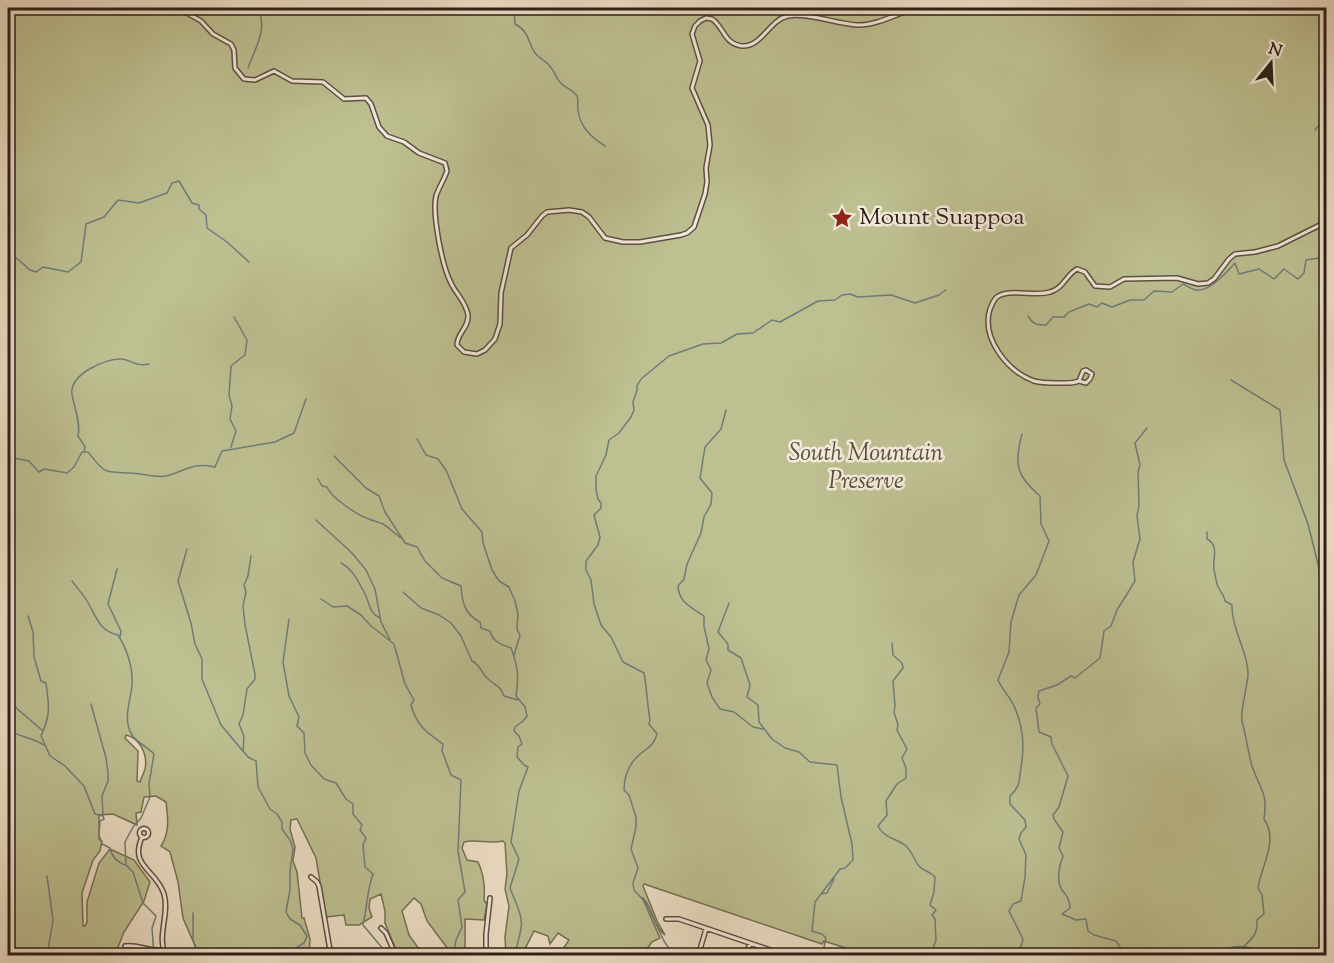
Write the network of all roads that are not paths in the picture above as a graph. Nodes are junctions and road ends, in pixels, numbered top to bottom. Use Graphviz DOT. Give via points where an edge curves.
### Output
graph roads {
  1 [pos="178,8"];
  2 [pos="915,8"];
  3 [pos="1326,222"];
  4 [pos="1079,381"];
  5 [pos="142,837"];
  6 [pos="311,877"];
  7 [pos="490,898"];
  8 [pos="666,919"];
  9 [pos="381,928"];
  10 [pos="706,929"];
  11 [pos="750,943"];
  12 [pos="125,946"];
  13 [pos="164,950"];
  14 [pos="166,956"];
  15 [pos="331,956"];
  16 [pos="396,956"];
  17 [pos="486,956"];
  18 [pos="698,956"];
  19 [pos="746,956"];
  20 [pos="788,956"];
  1 -- 2 [label="street" via="231,44 235,68 244,80 274,71 292,81 323,82 341,98 366,98 387,136 445,163 447,171 436,196 435,220 450,281 468,313 467,326 457,345 473,354 485,351 498,333 501,293 511,248 542,216 553,211 582,212 605,238 623,242 681,235 694,227 706,189 710,146 708,125 692,88 700,61 693,34 700,21 712,19 729,40 747,46 788,16 858,25"];
  3 -- 4 [label="street" via="1278,246 1235,254 1208,283 1124,279 1101,287 1077,269 1062,287 1050,292 1020,292 995,298 988,316 989,330 1010,366 1037,381"];
  4 -- 4 [label="street" via="1089,382 1091,373 1083,371"];
  5 -- 13 [label="street" via="138,856 165,899"];
  6 -- 15 [label="street" via="319,886"];
  7 -- 17 [label="street"];
  8 -- 10 [label="street"];
  9 -- 16 [label="street"];
  10 -- 11 [label="street"];
  10 -- 18 [label="street"];
  11 -- 19 [label="street"];
  11 -- 20 [label="street"];
  12 -- 13 [label="street"];
  13 -- 14 [label="street"];
}
